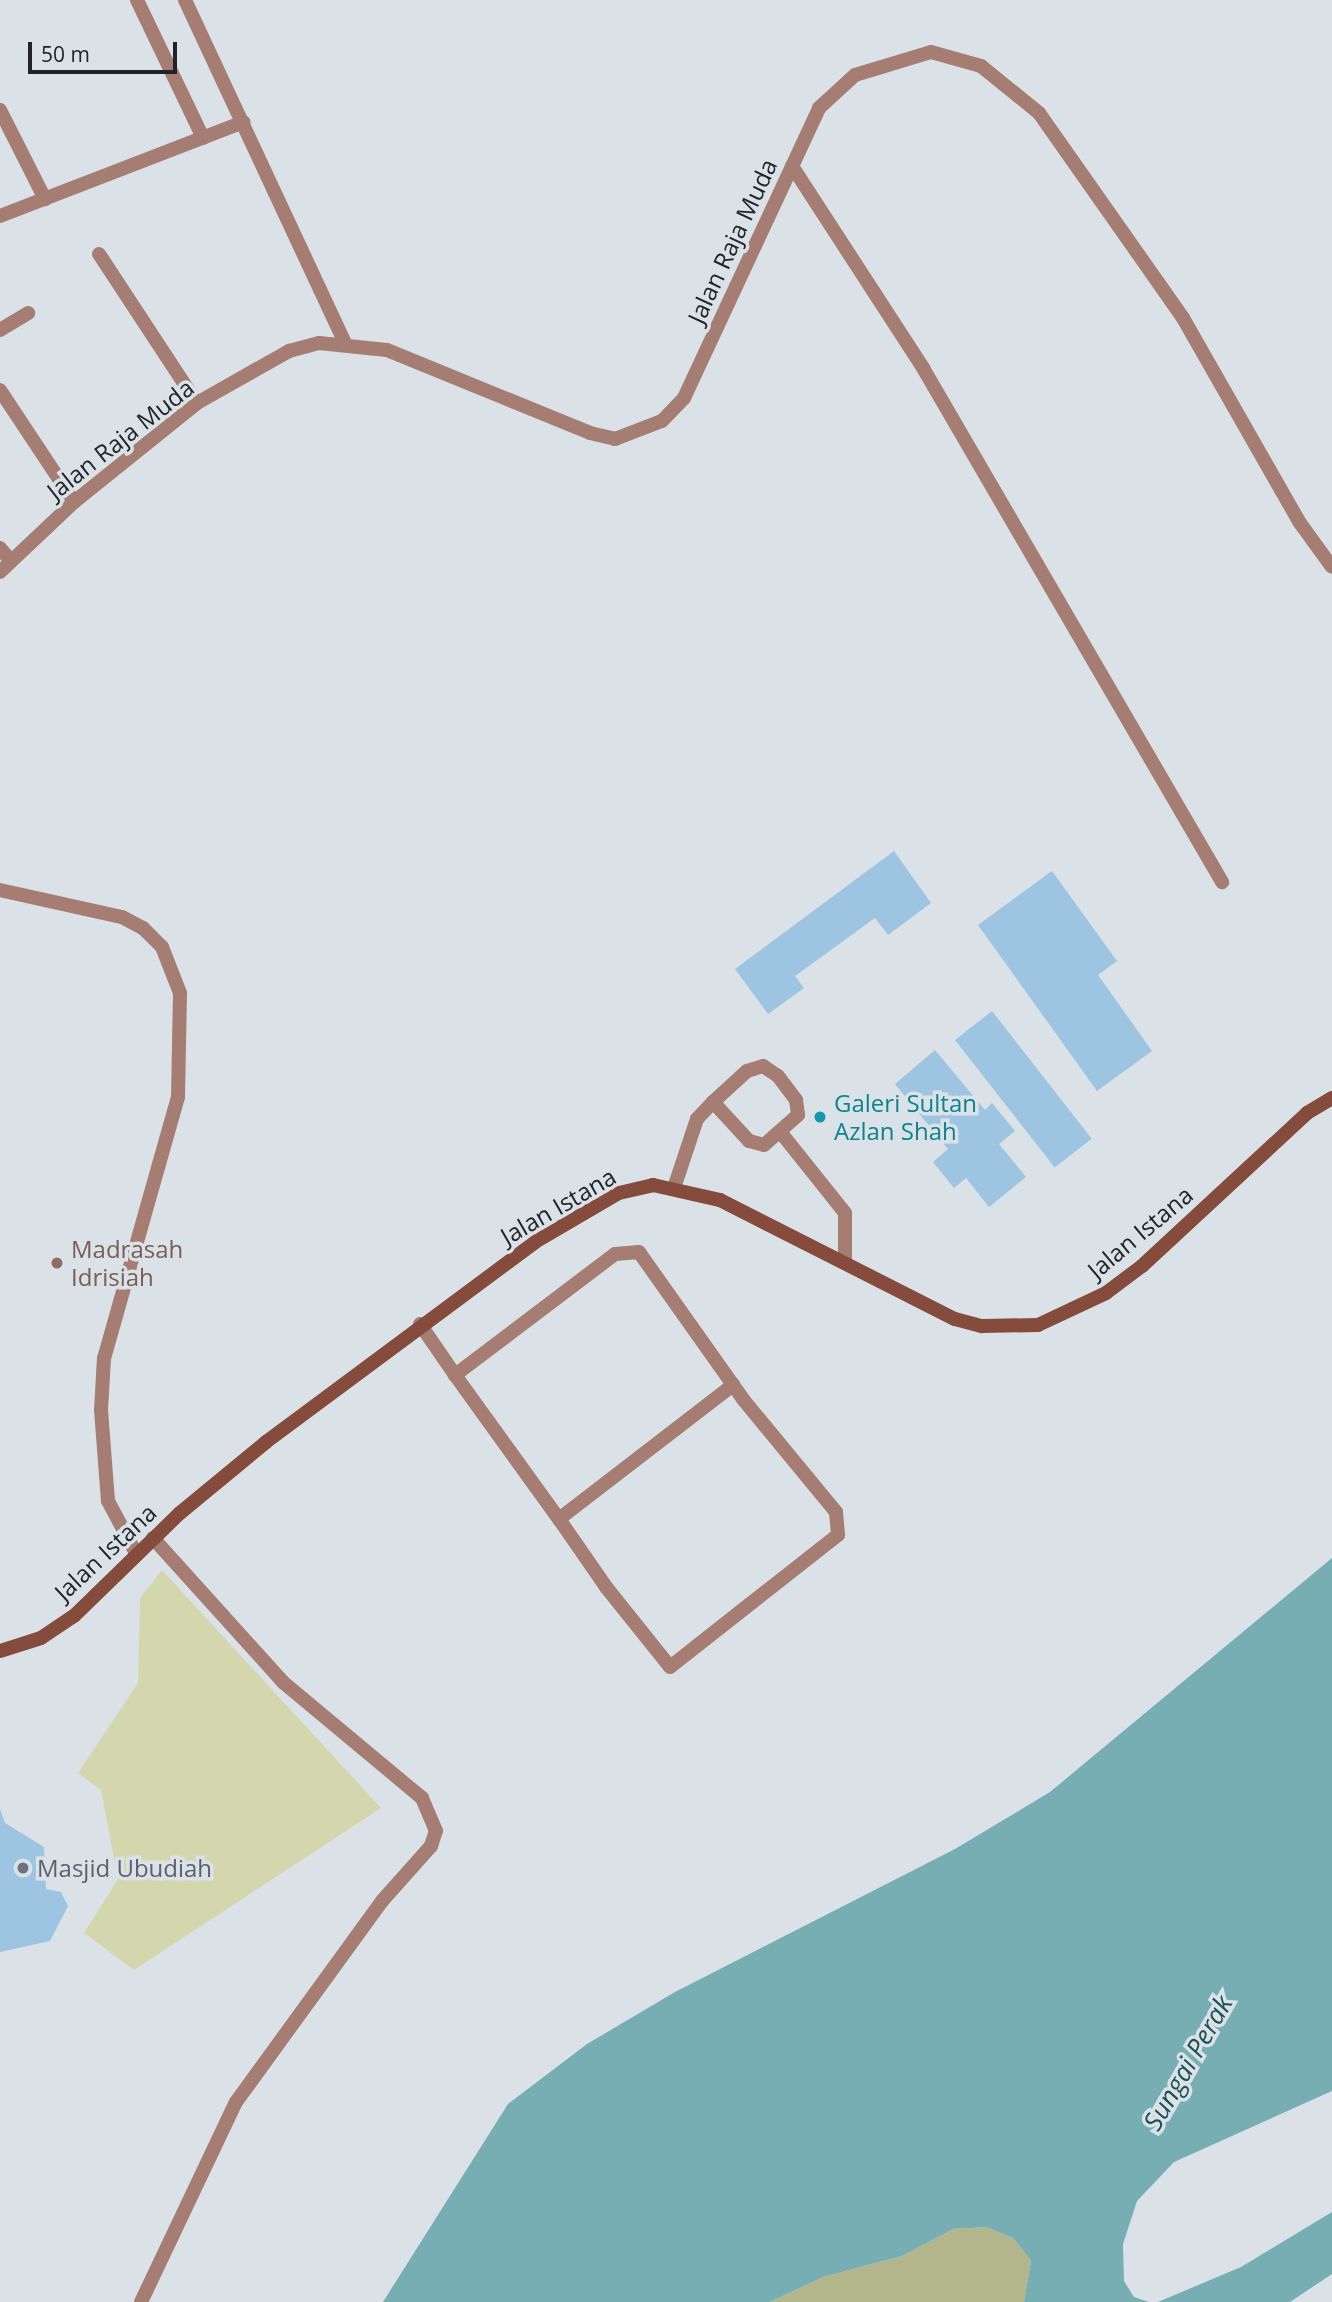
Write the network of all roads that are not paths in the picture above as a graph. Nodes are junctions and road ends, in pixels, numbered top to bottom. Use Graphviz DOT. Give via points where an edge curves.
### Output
graph roads {
  1 [pos="137,0"];
  2 [pos="185,0"];
  3 [pos="0,110"];
  4 [pos="243,122"];
  5 [pos="202,138"];
  6 [pos="792,166"];
  7 [pos="45,199"];
  8 [pos="0,216"];
  9 [pos="99,254"];
  10 [pos="28,313"];
  11 [pos="0,330"];
  12 [pos="344,341"];
  13 [pos="0,390"];
  14 [pos="197,403"];
  15 [pos="74,502"];
  16 [pos="0,548"];
  17 [pos="11,561"];
  18 [pos="1332,567"];
  19 [pos="0,572"];
  20 [pos="1222,882"];
  21 [pos="0,890"];
  22 [pos="1332,1098"];
  23 [pos="713,1102"];
  24 [pos="782,1134"];
  25 [pos="674,1188"];
  26 [pos="845,1263"];
  27 [pos="420,1324"];
  28 [pos="455,1375"];
  29 [pos="733,1385"];
  30 [pos="559,1519"];
  31 [pos="153,1538"];
  32 [pos="137,1555"];
  33 [pos="0,1651"];
  34 [pos="141,2302"];
  1 -- 5 [label="street"];
  2 -- 4 [label="street"];
  3 -- 7 [label="street"];
  4 -- 5 [label="street"];
  4 -- 12 [label="street"];
  5 -- 7 [label="street"];
  6 -- 12 [label="street, Jalan Raja Muda" via="684,398 638,432 615,439 590,433 387,350"];
  6 -- 18 [label="street, Jalan Raja Muda" via="819,108 855,75 931,52 981,66 1039,113 1159,284"];
  6 -- 20 [label="street" via="923,368"];
  7 -- 8 [label="street"];
  9 -- 14 [label="street"];
  10 -- 11 [label="street"];
  12 -- 14 [label="street, Jalan Raja Muda" via="289,351"];
  13 -- 15 [label="street"];
  14 -- 15 [label="street, Jalan Raja Muda"];
  15 -- 17 [label="street, Jalan Raja Muda"];
  16 -- 17 [label="street"];
  17 -- 19 [label="street, Jalan Raja Muda"];
  21 -- 32 [label="street" via="122,917 143,928 162,947 180,993 178,1097 104,1358 101,1410 108,1501"];
  22 -- 26 [label="street, Jalan Istana" via="1307,1113 1142,1266 1068,1315 1038,1325 982,1326"];
  23 -- 24 [label="street" via="749,1141 764,1145"];
  23 -- 24 [label="street" via="747,1071 763,1066 796,1100 798,1115"];
  23 -- 25 [label="street" via="697,1119"];
  24 -- 26 [label="street" via="845,1213"];
  25 -- 26 [label="street, Jalan Istana" via="720,1200"];
  25 -- 27 [label="street, Jalan Istana" via="653,1185 619,1193 535,1242"];
  27 -- 28 [label="street"];
  27 -- 31 [label="street, Jalan Istana"];
  28 -- 29 [label="street" via="615,1254 639,1252"];
  28 -- 30 [label="street"];
  29 -- 30 [label="street"];
  29 -- 30 [label="street" via="836,1512 838,1535 670,1667"];
  31 -- 32 [label="street, Jalan Istana"];
  31 -- 34 [label="street" via="283,1682 422,1798 436,1831 431,1846 382,1901 236,2102"];
  32 -- 33 [label="street, Jalan Istana" via="74,1616 41,1638"];
}
